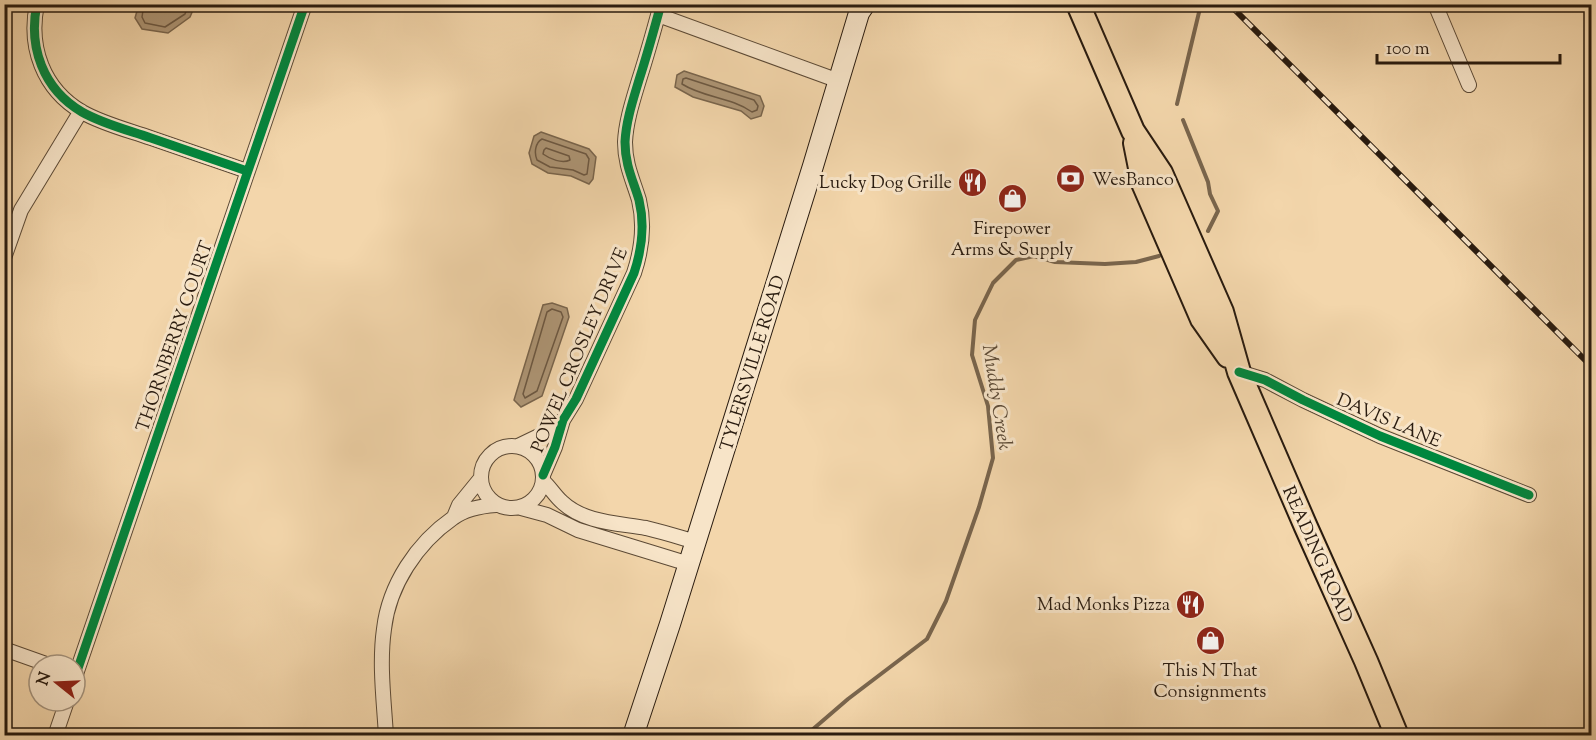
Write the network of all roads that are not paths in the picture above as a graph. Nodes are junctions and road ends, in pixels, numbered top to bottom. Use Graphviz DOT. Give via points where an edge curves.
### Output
graph roads {
  1 [pos="37,4"];
  2 [pos="304,4"];
  3 [pos="1078,4"];
  4 [pos="1435,4"];
  5 [pos="860,7"];
  6 [pos="658,16"];
  7 [pos="839,81"];
  8 [pos="1469,85"];
  9 [pos="81,111"];
  10 [pos="247,171"];
  11 [pos="4,258"];
  12 [pos="1239,372"];
  13 [pos="563,420"];
  14 [pos="518,446"];
  15 [pos="481,477"];
  16 [pos="543,478"];
  17 [pos="1529,495"];
  18 [pos="496,505"];
  19 [pos="520,508"];
  20 [pos="454,517"];
  21 [pos="696,542"];
  22 [pos="689,564"];
  23 [pos="4,649"];
  24 [pos="83,653"];
  25 [pos="27,657"];
  26 [pos="63,713"];
  27 [pos="55,735"];
  28 [pos="386,735"];
  29 [pos="635,735"];
  30 [pos="1397,735"];
  1 -- 9 [label="street" via="34,32 42,68 64,99"];
  2 -- 10 [label="street, THORNBERRY COURT"];
  3 -- 12 [label="main road, READING ROAD" via="1133,132 1161,174 1222,312"];
  4 -- 8 [label="street"];
  5 -- 7 [label="main road, TYLERSVILLE ROAD"];
  6 -- 7 [label="street"];
  6 -- 13 [label="street, POWEL CROSLEY DRIVE" via="626,135 626,159 642,219 640,255"];
  7 -- 21 [label="main road, TYLERSVILLE ROAD"];
  9 -- 10 [label="street"];
  9 -- 11 [label="street" via="21,210"];
  10 -- 24 [label="street, THORNBERRY COURT"];
  12 -- 17 [label="street, DAVIS LANE" via="1264,380 1380,436"];
  12 -- 30 [label="main road, READING ROAD"];
  13 -- 14 [label="street, POWEL CROSLEY DRIVE"];
  13 -- 16 [label="street, POWEL CROSLEY DRIVE"];
  14 -- 15 [label="street" via="492,453"];
  14 -- 16 [label="street" via="536,456"];
  15 -- 18 [label="street" via="485,493"];
  15 -- 20 [label="street"];
  16 -- 19 [label="street" via="536,498"];
  16 -- 21 [label="street, POWEL CROSLEY DRIVE" via="575,512"];
  18 -- 19 [label="street"];
  18 -- 20 [label="street"];
  19 -- 22 [label="street"];
  20 -- 28 [label="street" via="413,557 392,599 382,651"];
  21 -- 22 [label="main road, TYLERSVILLE ROAD"];
  22 -- 29 [label="main road, TYLERSVILLE ROAD"];
  23 -- 25 [label="street"];
  26 -- 27 [label="street"];
}
